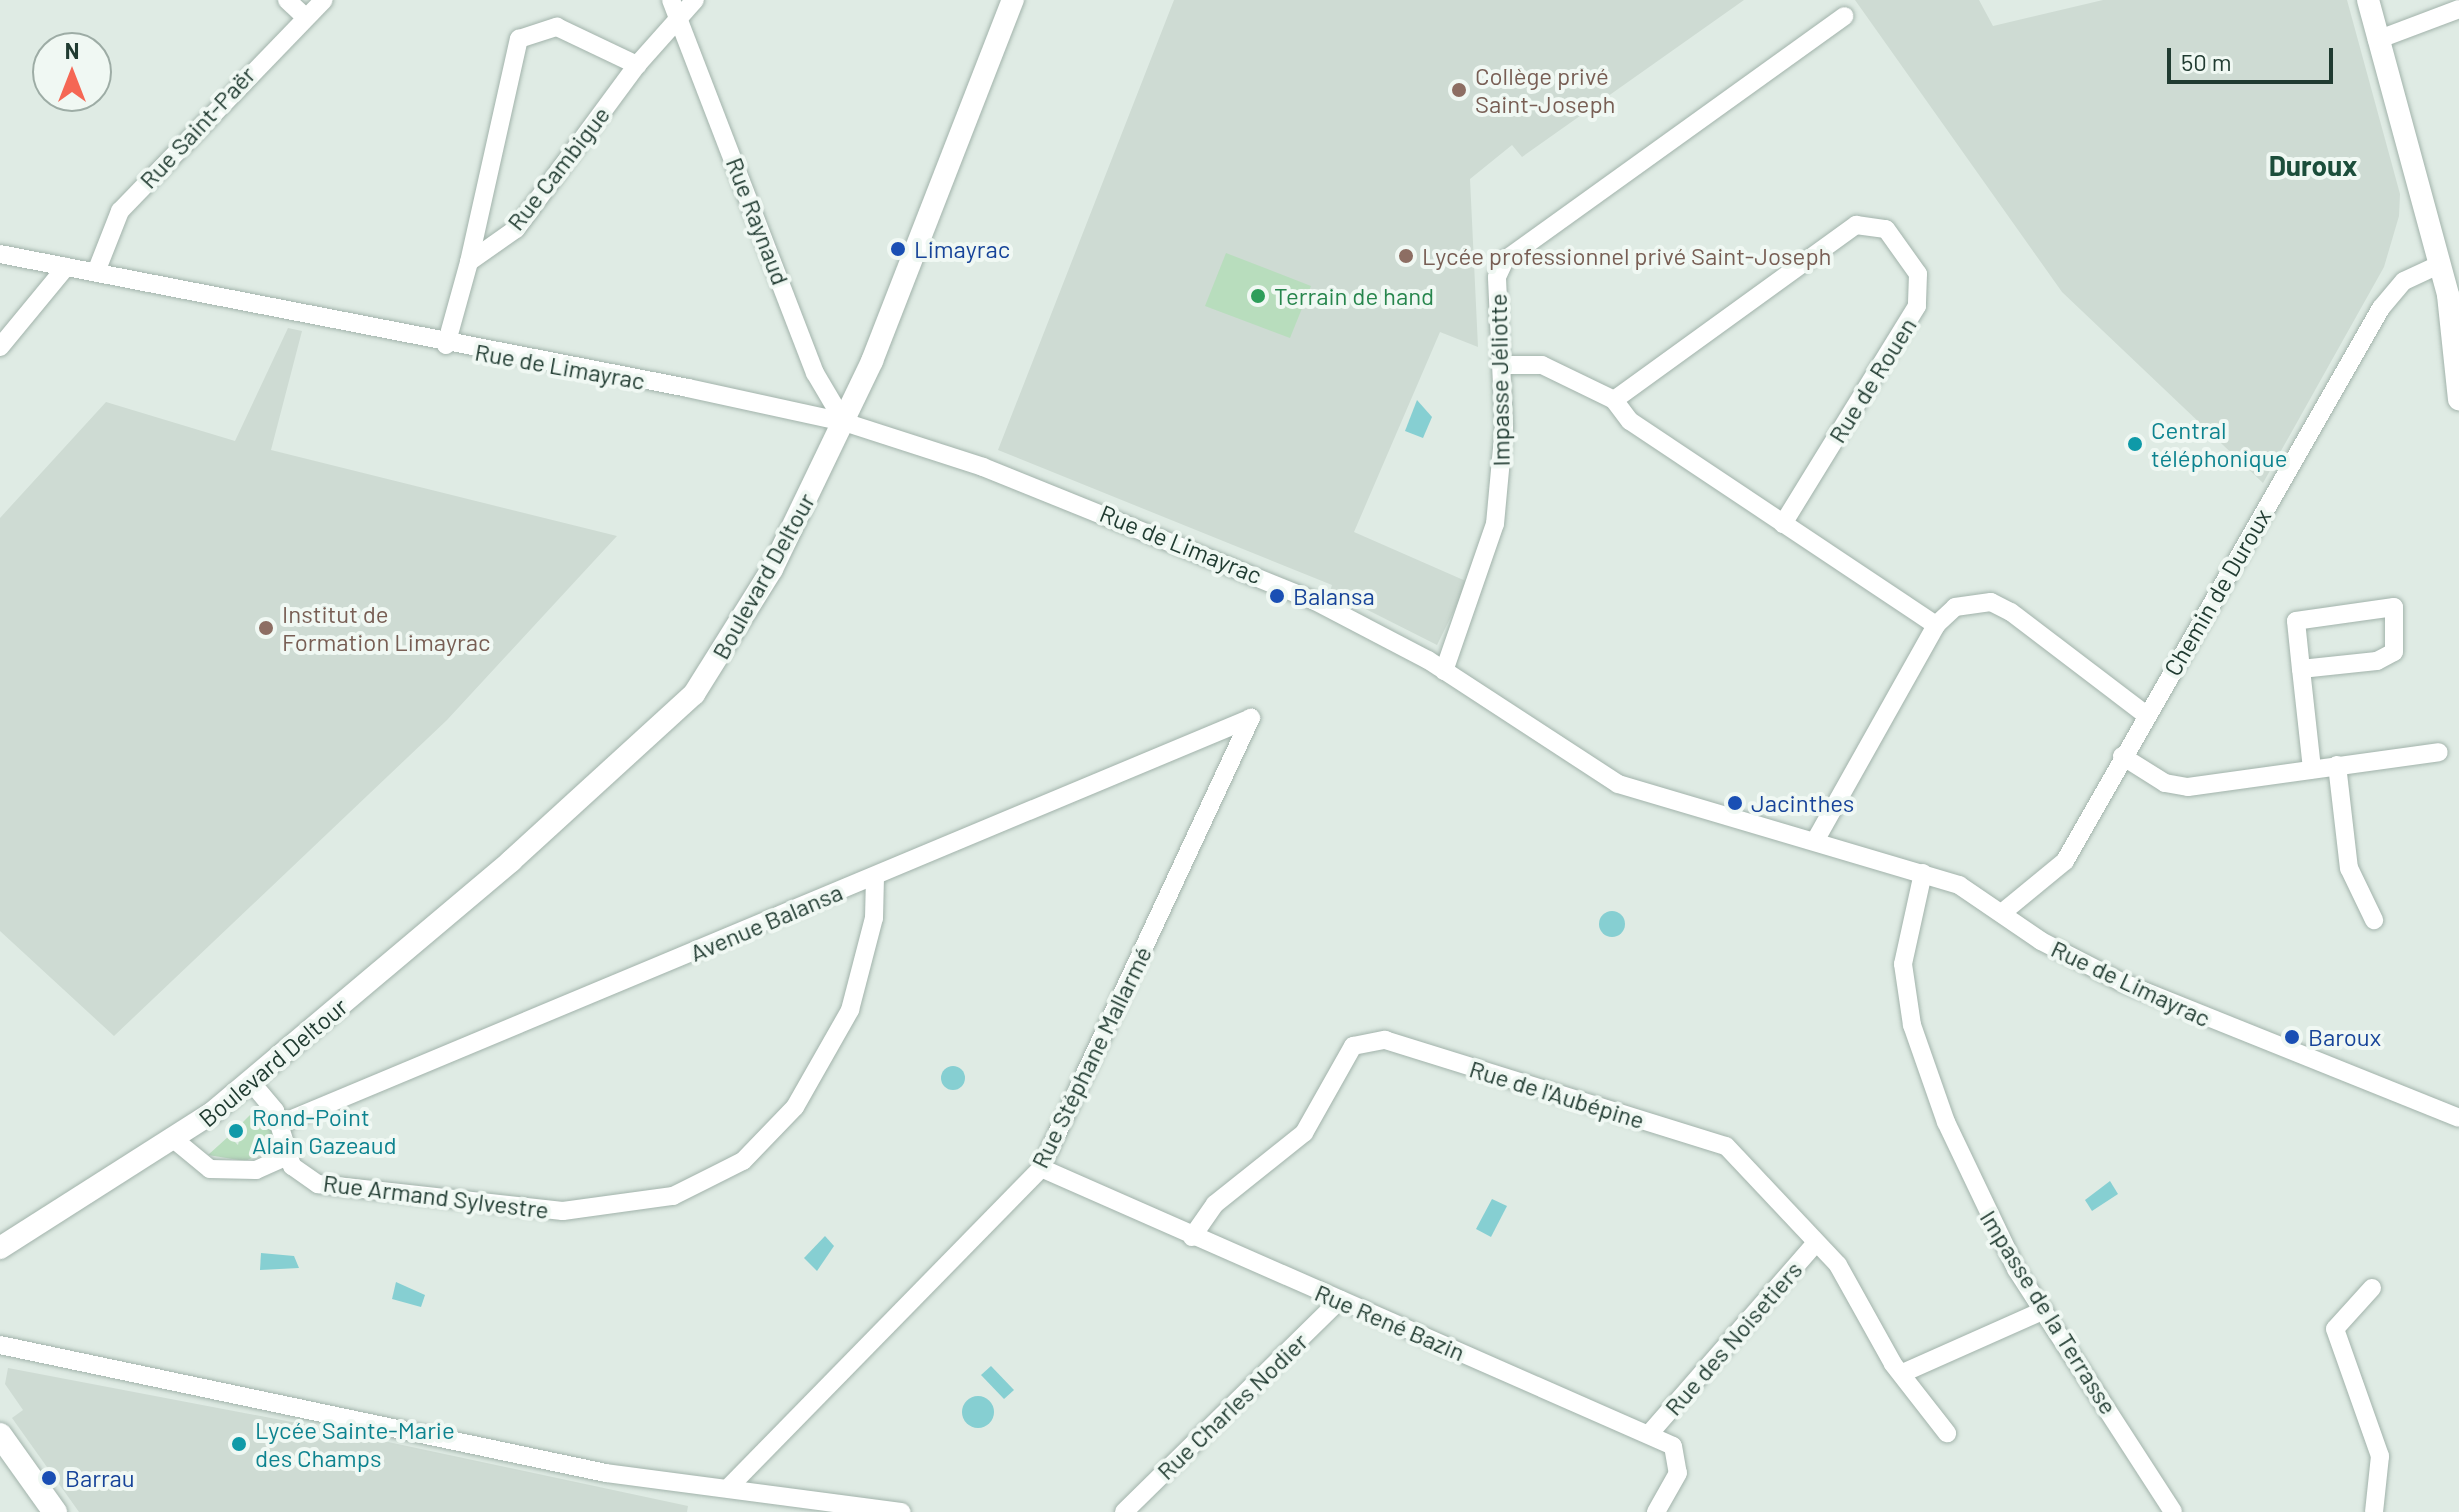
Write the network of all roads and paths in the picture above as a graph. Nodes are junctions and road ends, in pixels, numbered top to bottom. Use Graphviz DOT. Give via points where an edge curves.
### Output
graph roads {
  1 [pos="287,0"];
  2 [pos="324,0"];
  3 [pos="695,0"];
  4 [pos="1013,0"];
  5 [pos="2368,0"];
  6 [pos="674,8"];
  7 [pos="2459,9"];
  8 [pos="304,16"];
  9 [pos="1845,16"];
  10 [pos="2377,40"];
  11 [pos="637,65"];
  12 [pos="0,254"];
  13 [pos="469,262"];
  14 [pos="2440,264"];
  15 [pos="66,267"];
  16 [pos="96,272"];
  17 [pos="446,345"];
  18 [pos="0,347"];
  19 [pos="1502,365"];
  20 [pos="2459,399"];
  21 [pos="1614,400"];
  22 [pos="844,422"];
  23 [pos="1783,524"];
  24 [pos="1936,625"];
  25 [pos="2301,669"];
  26 [pos="1444,671"];
  27 [pos="2146,715"];
  28 [pos="1251,718"];
  29 [pos="2439,752"];
  30 [pos="2122,756"];
  31 [pos="2337,765"];
  32 [pos="2312,769"];
  33 [pos="1815,841"];
  34 [pos="1923,873"];
  35 [pos="875,876"];
  36 [pos="2003,912"];
  37 [pos="2374,920"];
  38 [pos="251,1082"];
  39 [pos="2459,1118"];
  40 [pos="280,1124"];
  41 [pos="176,1141"];
  42 [pos="288,1156"];
  43 [pos="1041,1168"];
  44 [pos="1192,1237"];
  45 [pos="1816,1243"];
  46 [pos="0,1248"];
  47 [pos="2372,1288"];
  48 [pos="1340,1300"];
  49 [pos="2044,1310"];
  50 [pos="0,1345"];
  51 [pos="1905,1372"];
  52 [pos="1650,1433"];
  53 [pos="1947,1433"];
  54 [pos="0,1435"];
  55 [pos="729,1487"];
  56 [pos="55,1512"];
  57 [pos="901,1512"];
  58 [pos="1124,1512"];
  59 [pos="1656,1512"];
  60 [pos="2173,1512"];
  61 [pos="2374,1512"];
  1 -- 8 [label="street"];
  2 -- 8 [label="street, Rue Saint-Paër"];
  3 -- 6 [label="street, Rue Cambigue"];
  4 -- 22 [label="street, Boulevard Deltour"];
  5 -- 10 [label="street"];
  6 -- 11 [label="street, Rue Cambigue"];
  6 -- 22 [label="street, Rue Raynaud" via="815,373"];
  7 -- 10 [label="street"];
  8 -- 16 [label="street, Rue Saint-Paër" via="120,211"];
  9 -- 19 [label="street, Impasse Jéliotte" via="1505,260 1497,277"];
  10 -- 14 [label="street"];
  11 -- 13 [label="street, Rue Cambigue" via="516,229"];
  11 -- 13 [label="street" via="557,27 519,39"];
  12 -- 15 [label="street, Rue de Limayrac"];
  13 -- 17 [label="street"];
  14 -- 20 [label="street"];
  14 -- 27 [label="street, Chemin de Duroux" via="2404,281 2381,308"];
  15 -- 16 [label="street, Rue de Limayrac"];
  15 -- 18 [label="street"];
  16 -- 17 [label="street, Rue de Limayrac"];
  17 -- 22 [label="street, Rue de Limayrac"];
  19 -- 21 [label="street" via="1542,365"];
  19 -- 26 [label="street, Impasse Jéliotte" via="1495,524"];
  21 -- 23 [label="street" via="1630,421"];
  21 -- 23 [label="street, Rue de Rouen" via="1856,225 1886,229 1918,274 1917,306"];
  22 -- 26 [label="street, Rue de Limayrac" via="1027,484 1252,572"];
  22 -- 38 [label="street, Boulevard Deltour" via="747,615 694,694"];
  23 -- 24 [label="street"];
  24 -- 27 [label="street" via="1955,607 1991,602"];
  24 -- 33 [label="street"];
  25 -- 25 [label="street" via="2296,621 2394,607 2394,652 2377,661"];
  25 -- 32 [label="street"];
  26 -- 33 [label="street, Rue de Limayrac" via="1618,784"];
  27 -- 30 [label="street, Chemin de Duroux"];
  28 -- 35 [label="street, Avenue Balansa"];
  28 -- 43 [label="street, Rue Stéphane Mallarmé"];
  29 -- 31 [label="street"];
  30 -- 32 [label="street" via="2165,783 2188,787"];
  30 -- 36 [label="street, Chemin de Duroux" via="2053,876"];
  31 -- 32 [label="street"];
  31 -- 37 [label="street" via="2349,868"];
  33 -- 34 [label="street, Rue de Limayrac"];
  34 -- 36 [label="street, Rue de Limayrac"];
  34 -- 49 [label="street, Impasse de la Terrasse" via="1904,950 1912,1025 1972,1185"];
  35 -- 40 [label="street, Avenue Balansa"];
  35 -- 42 [label="street, Rue Armand Sylvestre" via="860,974 827,1055 769,1136 708,1182 625,1208 502,1208 318,1184 299,1176"];
  36 -- 39 [label="street, Rue de Limayrac" via="2041,941 2121,982"];
  38 -- 40 [label="street"];
  38 -- 41 [label="street, Boulevard Deltour"];
  40 -- 42 [label="street"];
  41 -- 42 [label="street, Boulevard Deltour" via="210,1169 256,1170"];
  41 -- 46 [label="street, Boulevard Deltour"];
  43 -- 44 [label="street, Rue René Bazin"];
  43 -- 55 [label="street, Rue Stéphane Mallarmé"];
  44 -- 45 [label="street, Rue de l'Aubépine" via="1215,1204 1304,1133 1353,1046 1385,1040 1726,1146"];
  44 -- 48 [label="street, Rue René Bazin"];
  45 -- 51 [label="street, Rue de l'Aubépine"];
  45 -- 52 [label="street, Rue des Noisetiers"];
  47 -- 61 [label="street" via="2335,1329 2380,1456"];
  48 -- 52 [label="street, Rue René Bazin"];
  48 -- 58 [label="street, Rue Charles Nodier"];
  49 -- 51 [label="street"];
  49 -- 60 [label="street, Impasse de la Terrasse"];
  50 -- 55 [label="street" via="606,1473"];
  51 -- 53 [label="street, Rue de l'Aubépine"];
  52 -- 59 [label="street, Rue René Bazin" via="1673,1446 1678,1473"];
  54 -- 56 [label="main road"];
  55 -- 57 [label="street"];
}
